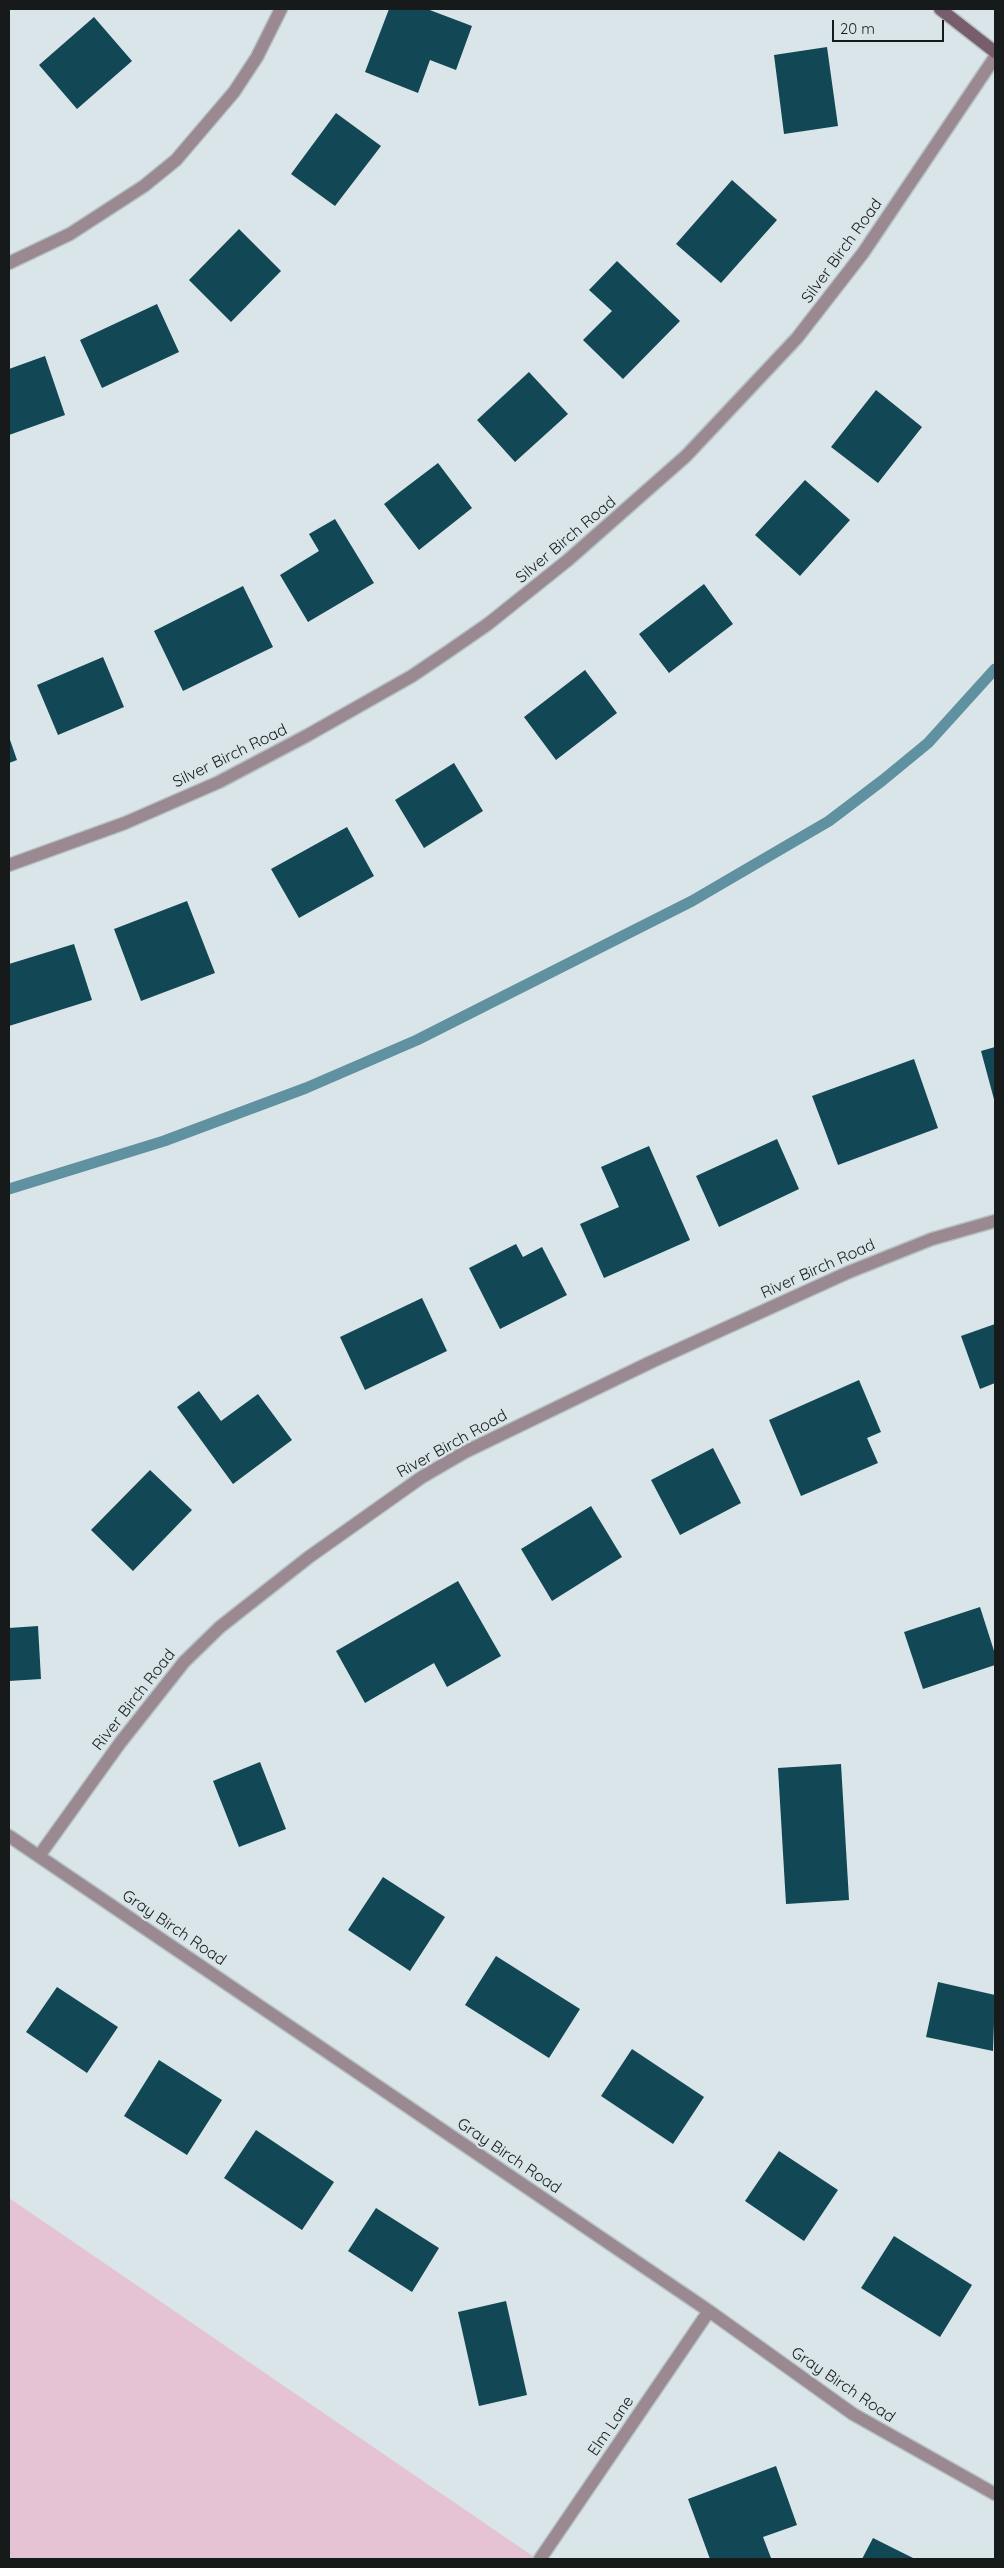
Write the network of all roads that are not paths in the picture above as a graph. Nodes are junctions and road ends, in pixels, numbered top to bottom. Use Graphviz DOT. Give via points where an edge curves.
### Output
graph roads {
  1 [pos="281,9"];
  2 [pos="940,9"];
  3 [pos="995,52"];
  4 [pos="995,57"];
  5 [pos="9,263"];
  6 [pos="9,865"];
  7 [pos="995,1221"];
  8 [pos="9,1836"];
  9 [pos="39,1856"];
  10 [pos="709,2311"];
  11 [pos="995,2494"];
  12 [pos="540,2559"];
  1 -- 5 [label="street" via="257,57 234,92 176,160 144,186 70,234"];
  2 -- 3 [label="street"];
  4 -- 6 [label="street, Silver Birch Road" via="863,252 797,338 686,456 568,560 495,618 412,676 300,739 219,782 125,823"];
  7 -- 9 [label="street, River Birch Road" via="932,1239 849,1272 642,1366 465,1452 422,1477 309,1557 220,1627 184,1662 120,1743"];
  8 -- 9 [label="street, Gray Birch Road"];
  9 -- 10 [label="street, Gray Birch Road"];
  10 -- 11 [label="street, Gray Birch Road" via="853,2414"];
  10 -- 12 [label="street, Elm Lane"];
}
